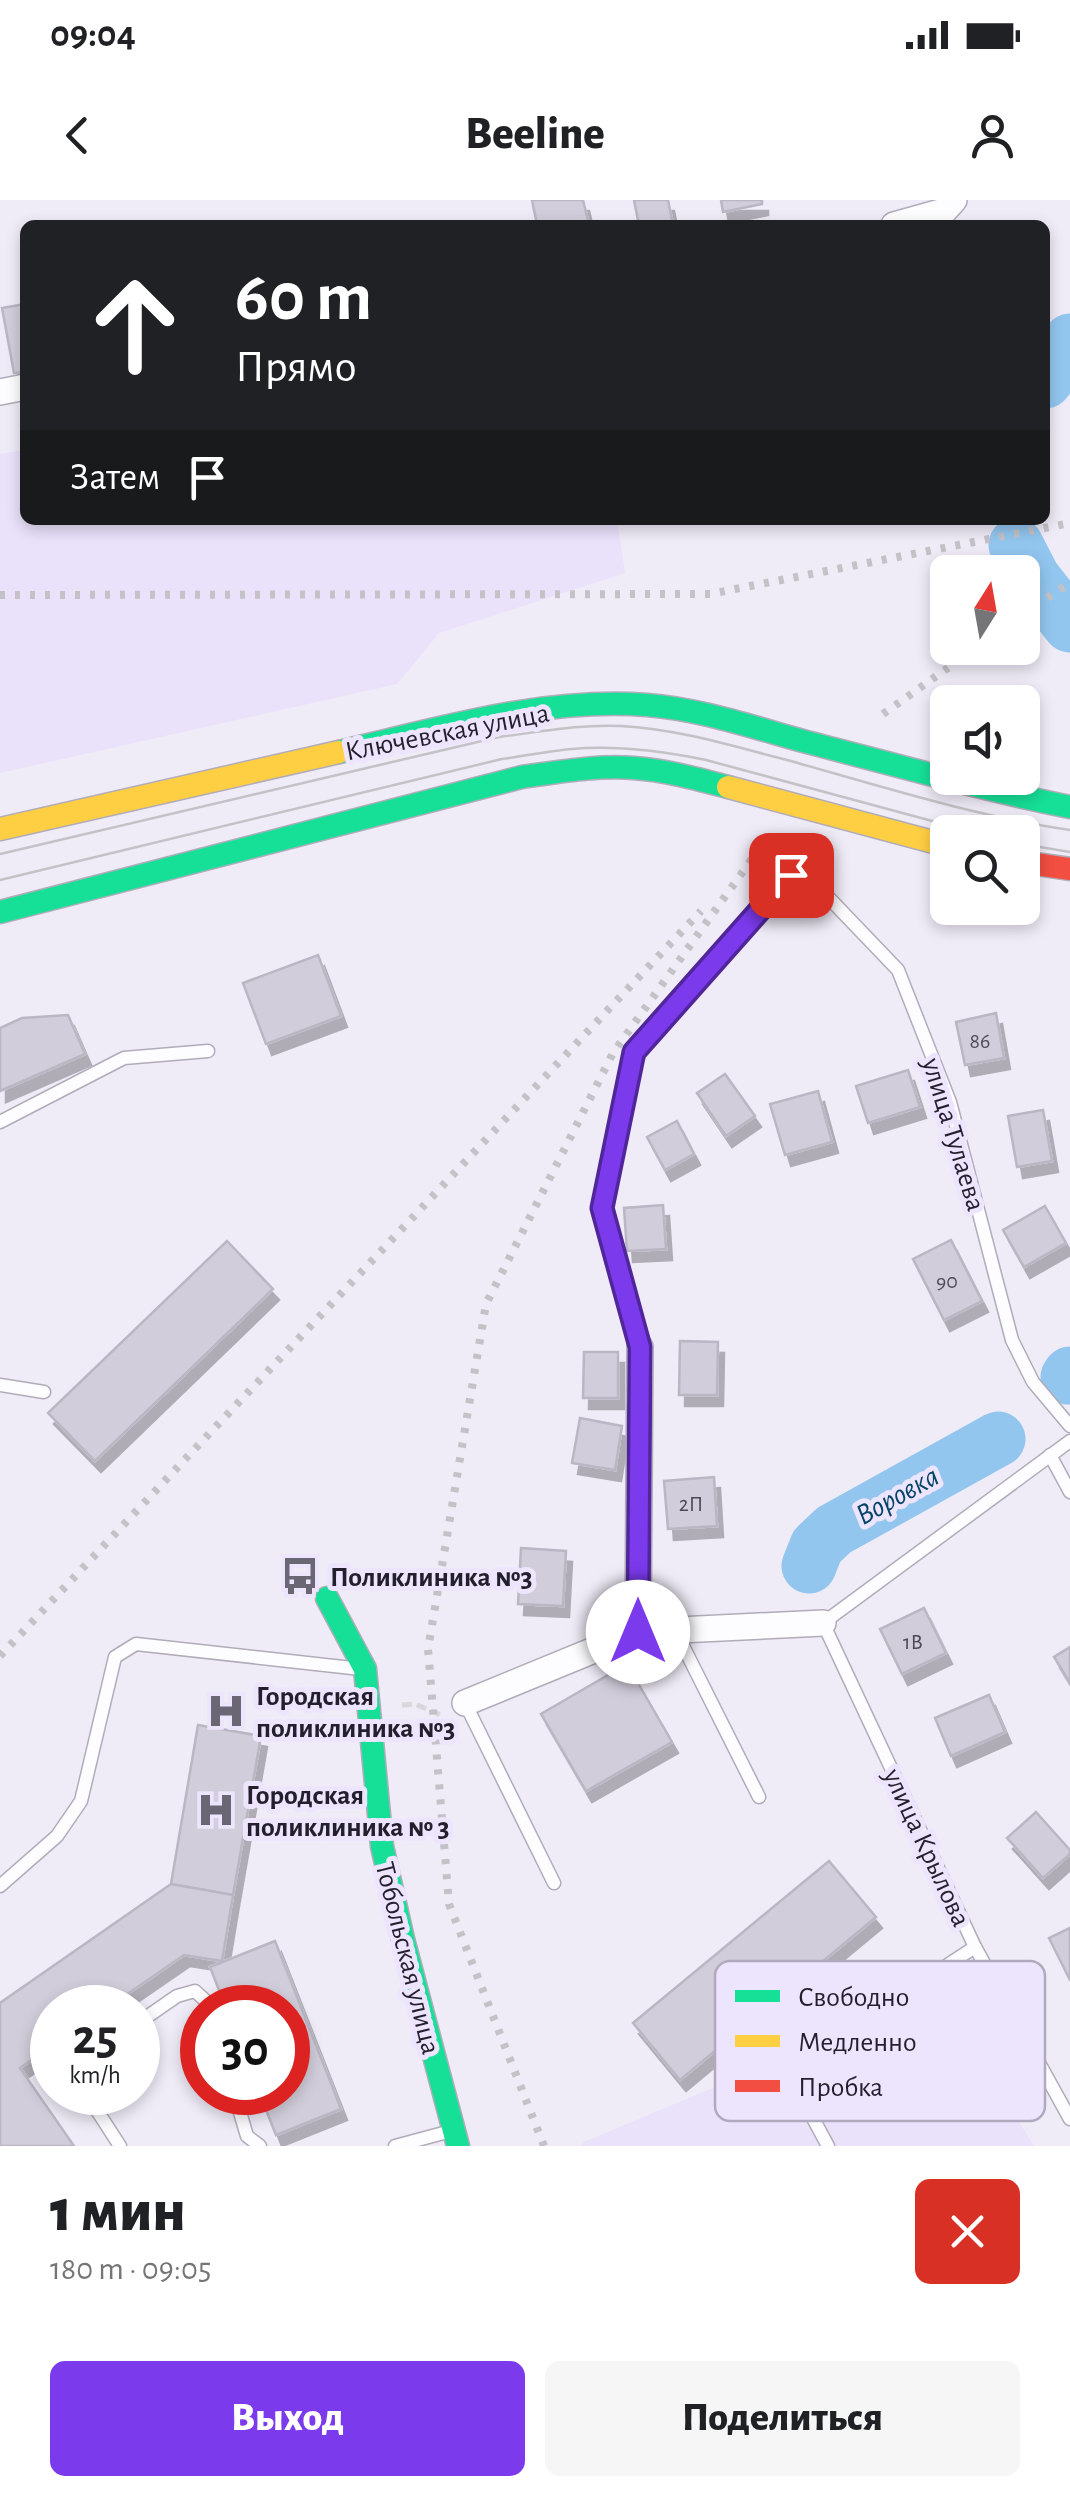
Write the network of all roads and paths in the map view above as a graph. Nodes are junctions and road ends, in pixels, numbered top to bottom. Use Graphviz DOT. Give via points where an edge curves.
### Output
graph roads {
  1 [pos="949,206"];
  2 [pos="908,220"];
  3 [pos="1070,808"];
  4 [pos="0,829"];
  5 [pos="930,841"];
  6 [pos="1040,865"];
  7 [pos="1070,869"];
  8 [pos="0,912"];
  9 [pos="208,1051"];
  10 [pos="0,1122"];
  11 [pos="640,1347"];
  12 [pos="0,1384"];
  13 [pos="44,1392"];
  14 [pos="1070,1426"];
  15 [pos="1070,1441"];
  16 [pos="1050,1456"];
  17 [pos="1070,1492"];
  18 [pos="328,1598"];
  19 [pos="822,1624"];
  20 [pos="675,1630"];
  21 [pos="638,1632"];
  22 [pos="365,1670"];
  23 [pos="368,1707"];
  24 [pos="470,1713"];
  25 [pos="758,1798"];
  26 [pos="554,1883"];
  27 [pos="0,1886"];
  28 [pos="975,1947"];
  29 [pos="954,1961"];
  30 [pos="983,1961"];
  31 [pos="1045,2074"];
  32 [pos="100,2115"];
  33 [pos="241,2115"];
  34 [pos="1070,2119"];
  35 [pos="815,2121"];
  36 [pos="456,2138"];
  37 [pos="120,2146"];
  38 [pos="260,2146"];
  39 [pos="395,2146"];
  40 [pos="828,2146"];
  1 -- 2 [label="street"];
  3 -- 4 [label="main road, Ключевская улица" via="718,718 648,705 585,706 506,714"];
  5 -- 8 [label="main road" via="698,779 587,768 522,778"];
  6 -- 7 [label="main road"];
  9 -- 10 [label="lane" via="124,1058"];
  11 -- 14 [label="lane, улица Тулаева" via="602,1208 634,1052 791,875 829,898 898,970 950,1102 1012,1340 1033,1382"];
  11 -- 21 [label="street"];
  12 -- 13 [label="lane"];
  15 -- 16 [label="lane"];
  16 -- 17 [label="lane"];
  16 -- 19 [label="lane"];
  18 -- 22 [label="main road, Тобольская улица"];
  19 -- 20 [label="street"];
  19 -- 28 [label="lane, улица Крылова"];
  20 -- 21 [label="street"];
  20 -- 25 [label="lane"];
  21 -- 24 [label="street"];
  22 -- 23 [label="main road, Тобольская улица"];
  22 -- 27 [label="lane" via="136,1644 116,1657 81,1801 57,1836"];
  23 -- 24 [label="path" via="415,1704 454,1721"];
  23 -- 36 [label="main road, Тобольская улица" via="382,1846"];
  24 -- 26 [label="lane"];
  28 -- 29 [label="lane"];
  28 -- 30 [label="lane, улица Крылова"];
  31 -- 34 [label="lane, улица Крылова"];
  32 -- 37 [label="lane"];
  33 -- 38 [label="lane" via="248,2136"];
  35 -- 40 [label="lane"];
  36 -- 39 [label="lane"];
}
